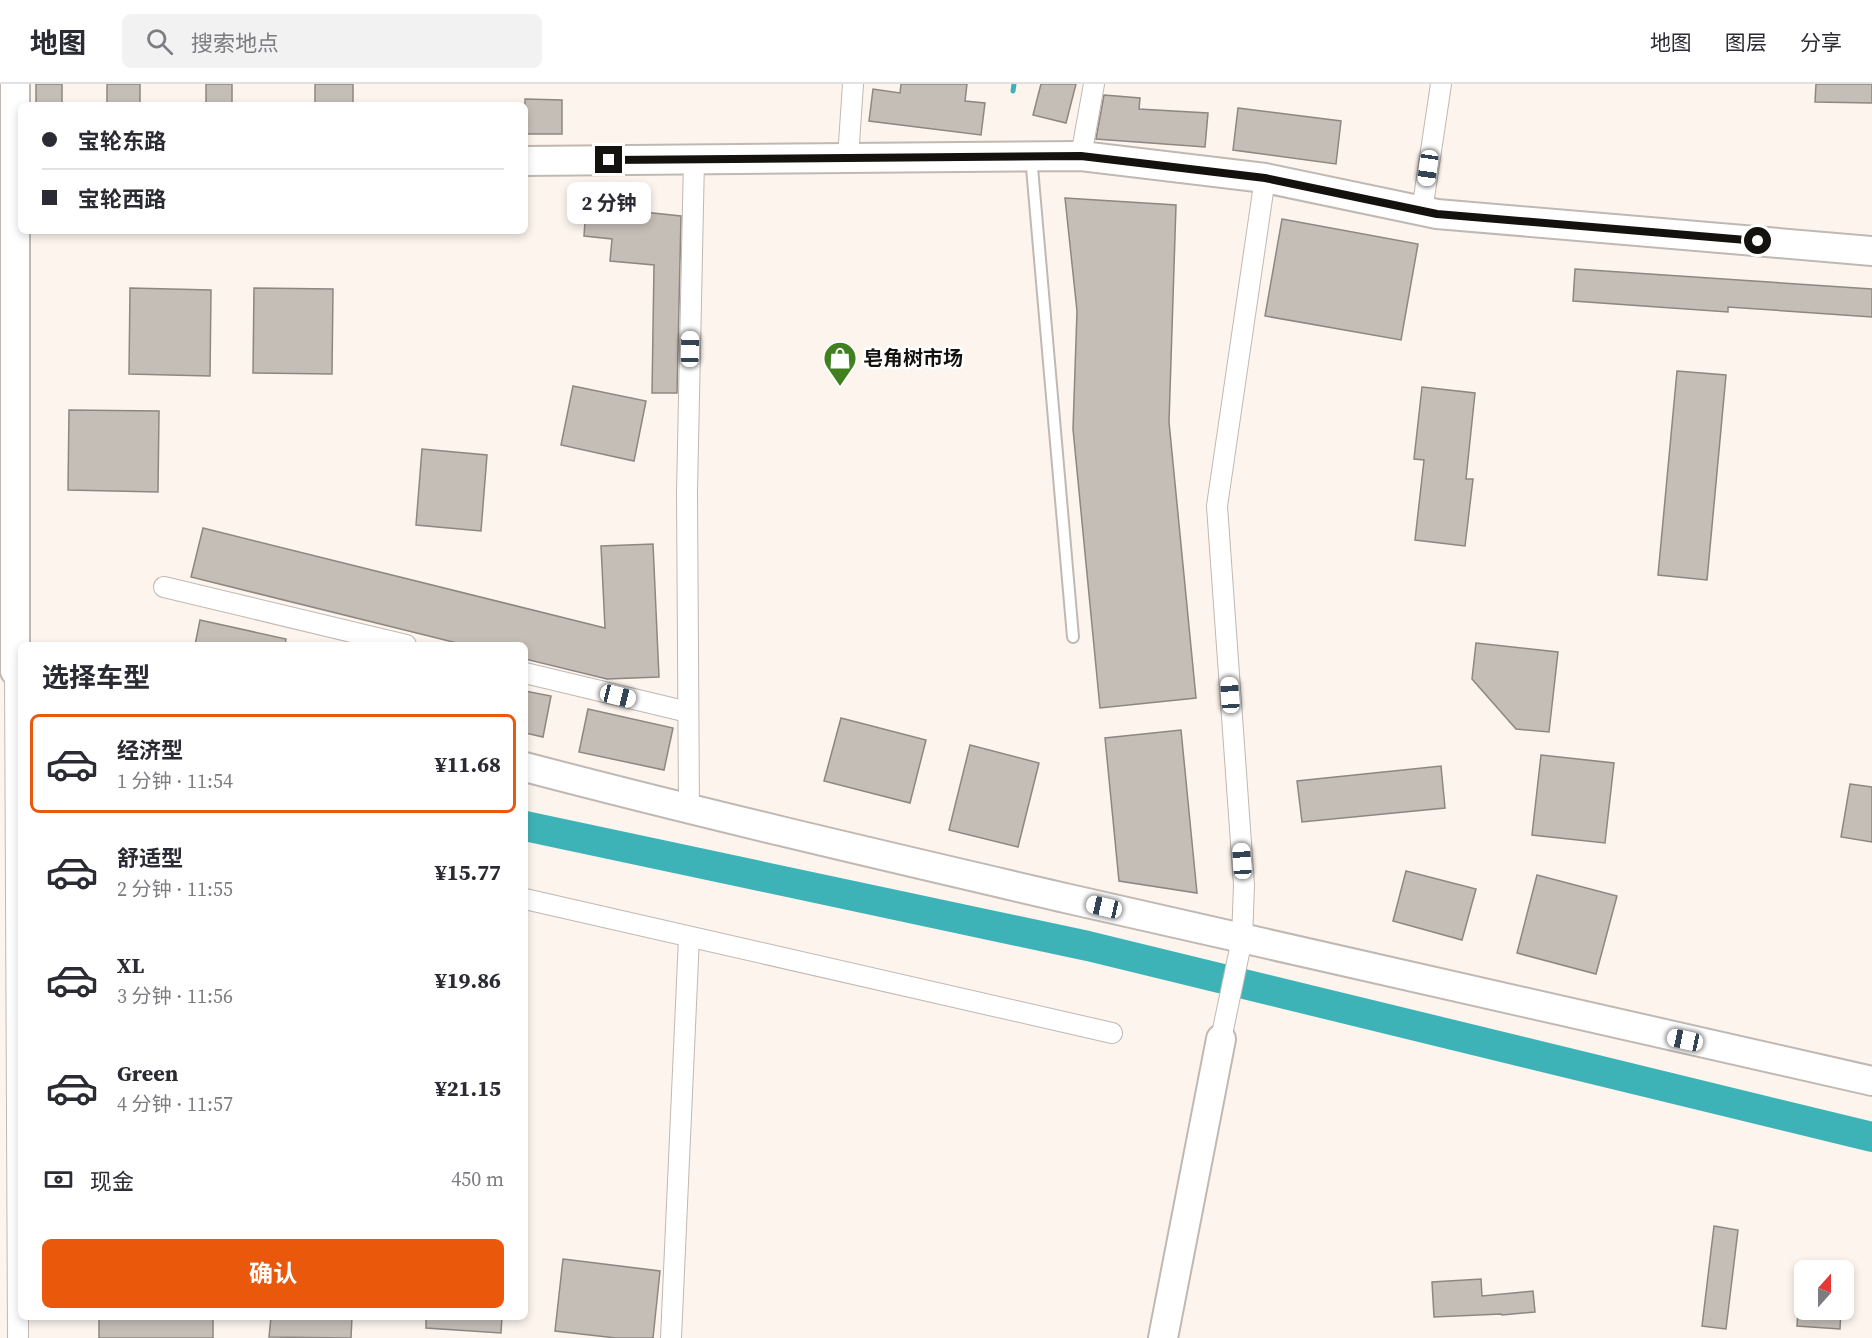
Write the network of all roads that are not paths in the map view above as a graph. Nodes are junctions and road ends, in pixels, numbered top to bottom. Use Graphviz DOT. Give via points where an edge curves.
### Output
graph roads {
  1 [pos="15,84"];
  2 [pos="852,84"];
  3 [pos="1094,84"];
  4 [pos="1441,84"];
  5 [pos="1031,156"];
  6 [pos="1081,156"];
  7 [pos="848,158"];
  8 [pos="694,159"];
  9 [pos="528,161"];
  10 [pos="12,166"];
  11 [pos="1265,178"];
  12 [pos="1422,211"];
  13 [pos="1872,251"];
  14 [pos="164,587"];
  15 [pos="1073,637"];
  16 [pos="393,642"];
  17 [pos="13,654"];
  18 [pos="528,675"];
  19 [pos="688,712"];
  20 [pos="528,768"];
  21 [pos="13,779"];
  22 [pos="689,810"];
  23 [pos="528,900"];
  24 [pos="689,937"];
  25 [pos="1240,950"];
  26 [pos="1112,1033"];
  27 [pos="1221,1039"];
  28 [pos="1872,1081"];
  29 [pos="18,1338"];
  30 [pos="671,1338"];
  31 [pos="1163,1338"];
  1 -- 10 [label="street"];
  2 -- 7 [label="street"];
  3 -- 6 [label="street"];
  4 -- 12 [label="street"];
  5 -- 6 [label="street"];
  5 -- 7 [label="street"];
  5 -- 15 [label="lane"];
  6 -- 11 [label="street"];
  7 -- 8 [label="street"];
  8 -- 9 [label="street"];
  8 -- 19 [label="street" via="687,492"];
  10 -- 17 [label="street"];
  11 -- 12 [label="street"];
  11 -- 25 [label="street" via="1216,506 1244,885"];
  12 -- 13 [label="street"];
  14 -- 16 [label="street"];
  17 -- 21 [label="street"];
  18 -- 19 [label="street"];
  19 -- 22 [label="street"];
  20 -- 22 [label="street"];
  21 -- 29 [label="street"];
  22 -- 25 [label="street"];
  23 -- 24 [label="street"];
  24 -- 26 [label="street"];
  24 -- 30 [label="street"];
  25 -- 27 [label="street"];
  25 -- 28 [label="street"];
  27 -- 31 [label="street"];
}
